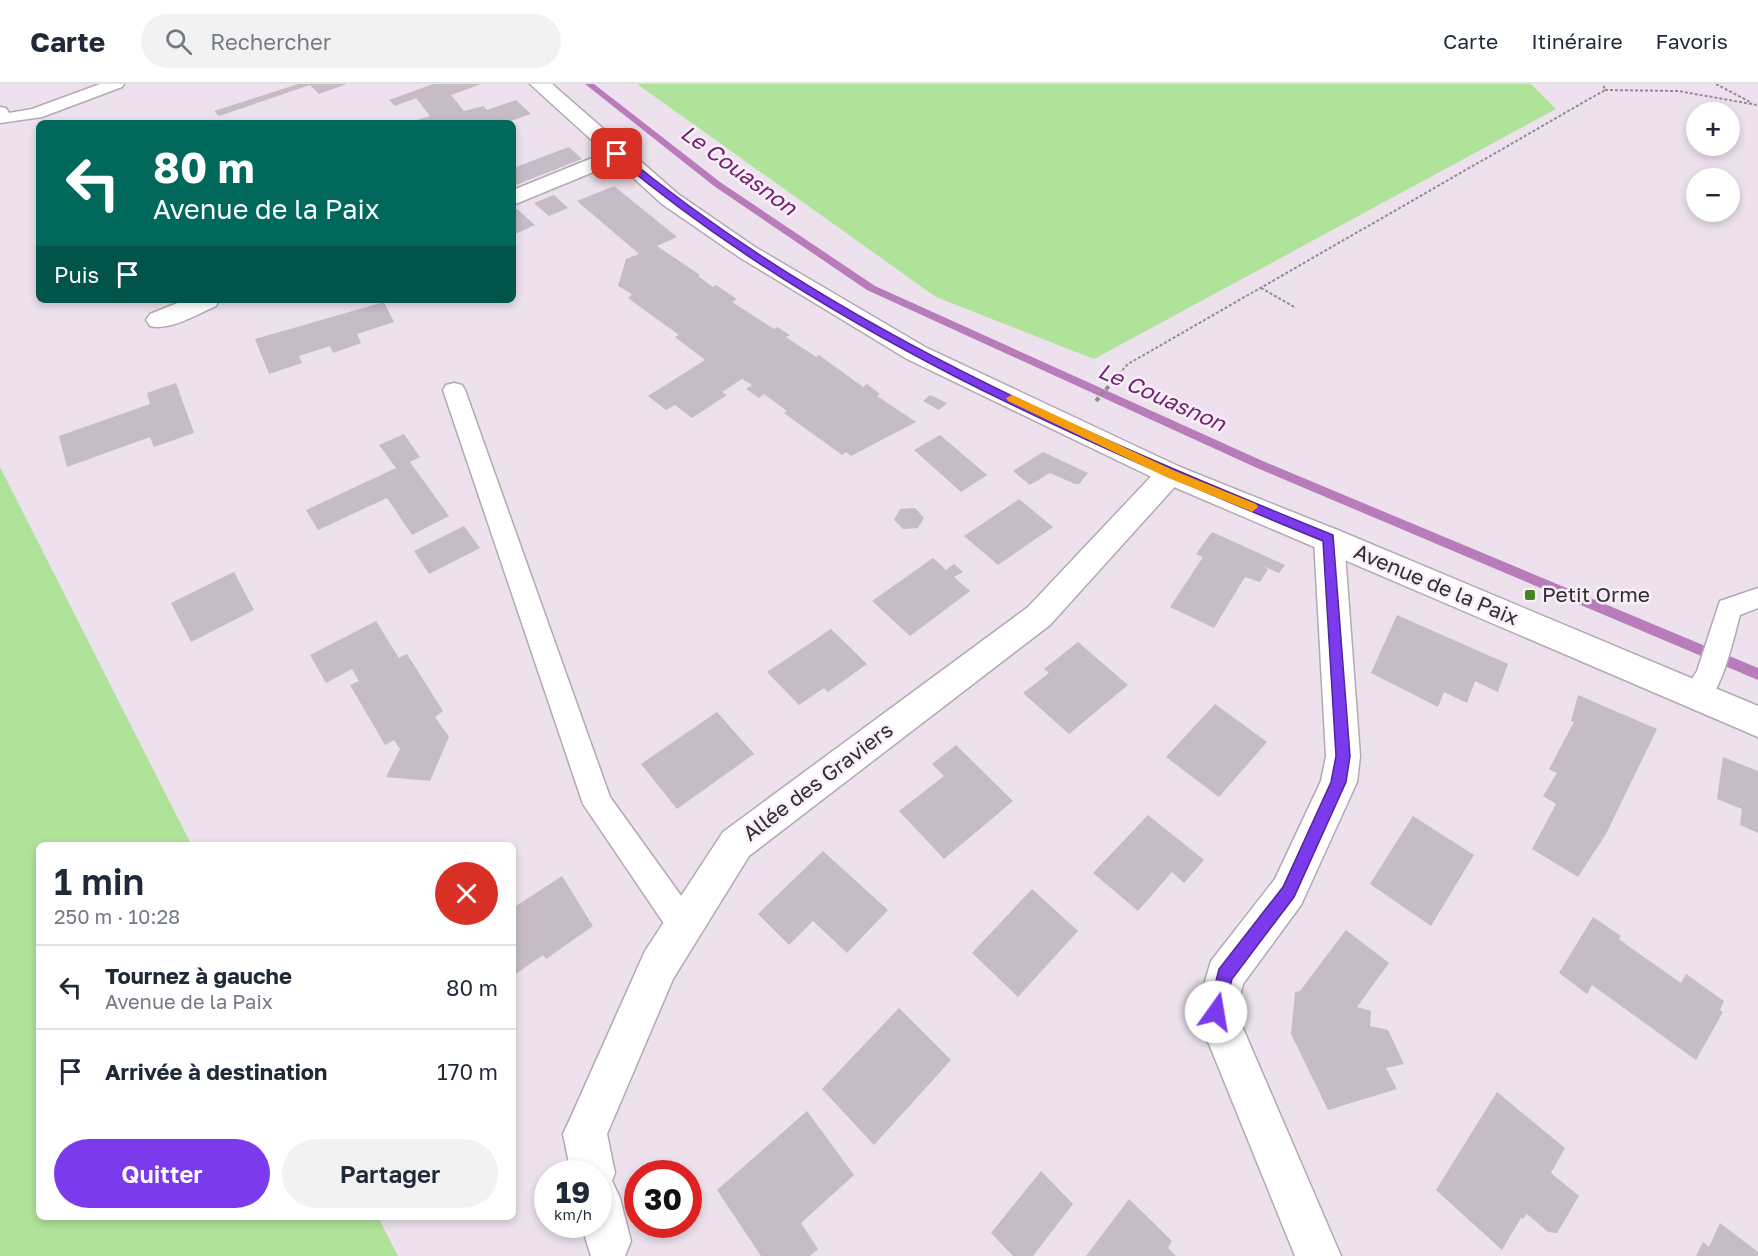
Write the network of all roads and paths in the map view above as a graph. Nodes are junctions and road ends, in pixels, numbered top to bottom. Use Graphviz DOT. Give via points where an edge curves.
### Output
graph roads {
  1 [pos="116,84"];
  2 [pos="540,84"];
  3 [pos="1603,84"];
  4 [pos="1716,84"];
  5 [pos="1605,90"];
  6 [pos="1757,105"];
  7 [pos="0,112"];
  8 [pos="617,154"];
  9 [pos="516,197"];
  10 [pos="1261,288"];
  11 [pos="200,303"];
  12 [pos="1296,308"];
  13 [pos="159,320"];
  14 [pos="454,390"];
  15 [pos="1089,408"];
  16 [pos="1170,474"];
  17 [pos="1329,538"];
  18 [pos="1758,598"];
  19 [pos="1702,685"];
  20 [pos="1758,722"];
  21 [pos="684,926"];
  22 [pos="590,1160"];
  23 [pos="607,1238"];
  24 [pos="608,1241"];
  25 [pos="1318,1256"];
  1 -- 7 [label="lane" via="36,113 3,119"];
  2 -- 8 [label="street, Avenue de la Paix"];
  3 -- 5 [label="path"];
  4 -- 6 [label="path"];
  5 -- 6 [label="path" via="1678,91"];
  5 -- 10 [label="path"];
  8 -- 9 [label="street"];
  8 -- 16 [label="street, Avenue de la Paix" via="670,199 747,252 916,353"];
  10 -- 12 [label="path"];
  10 -- 15 [label="path" via="1128,364"];
  11 -- 13 [label="street"];
  14 -- 21 [label="lane" via="598,804"];
  16 -- 17 [label="street, Avenue de la Paix"];
  16 -- 21 [label="street, Allée des Graviers" via="1039,616 736,844"];
  17 -- 19 [label="street, Avenue de la Paix"];
  17 -- 25 [label="street" via="1343,756 1339,782 1288,892 1225,975 1216,1012"];
  18 -- 19 [label="lane" via="1729,608"];
  19 -- 20 [label="street, Avenue de la Paix"];
  21 -- 22 [label="street, Allée des Graviers" via="659,965 585,1134"];
  23 -- 24 [label="street"];
}
